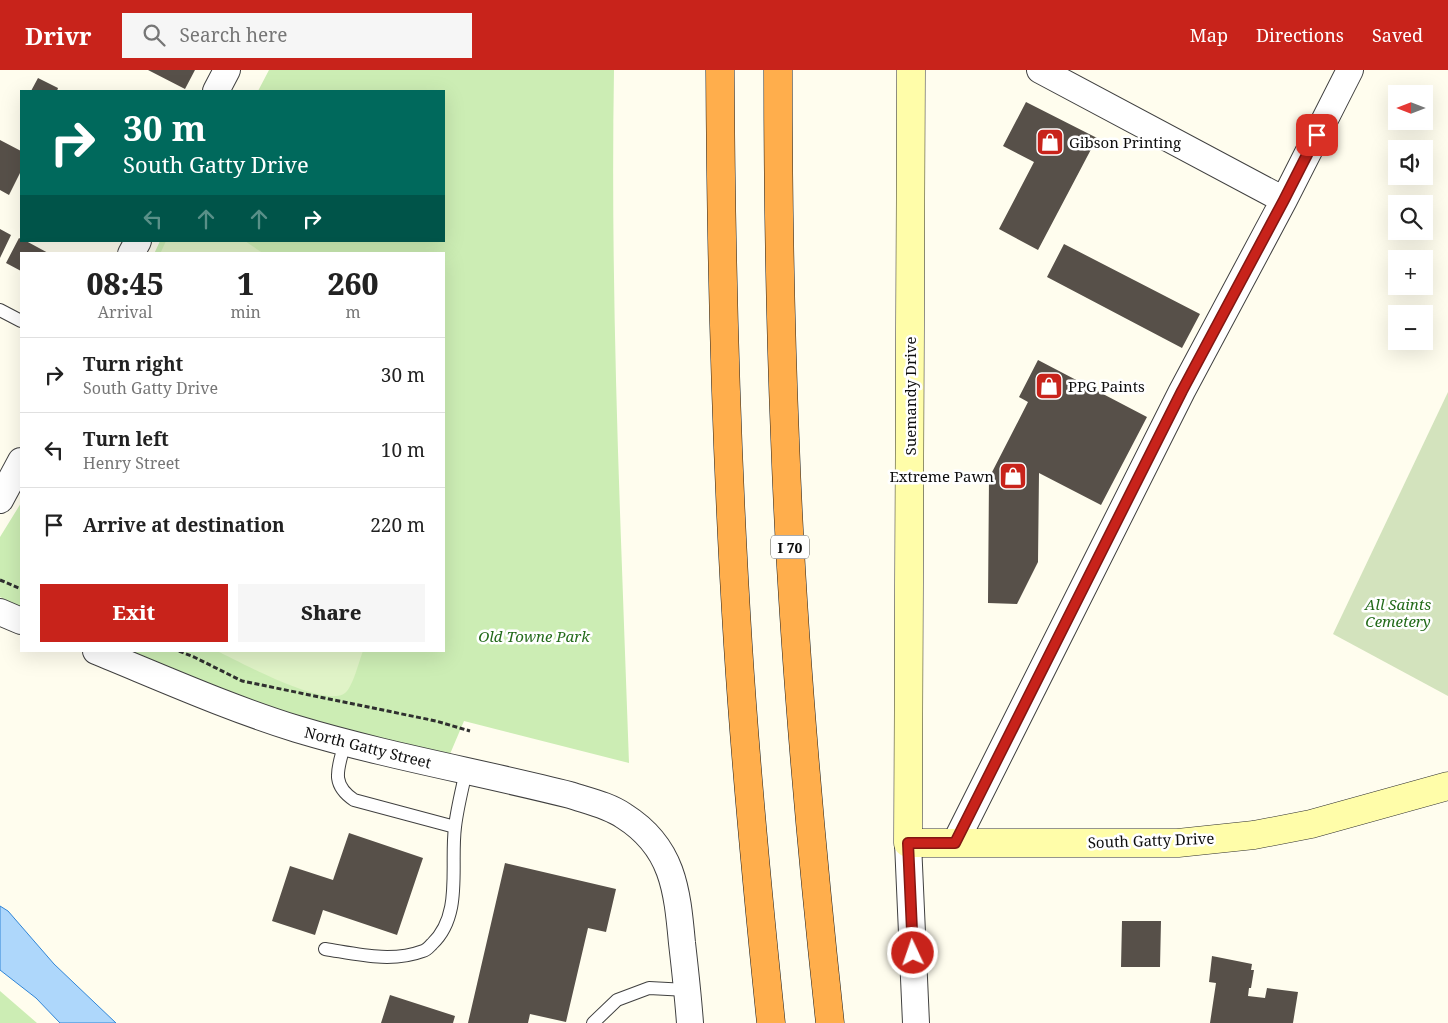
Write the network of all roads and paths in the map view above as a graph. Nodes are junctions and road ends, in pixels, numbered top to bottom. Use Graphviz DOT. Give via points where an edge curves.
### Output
graph roads {
  1 [pos="227,70"];
  2 [pos="720,70"];
  3 [pos="778,70"];
  4 [pos="911,70"];
  5 [pos="1040,70"];
  6 [pos="1350,70"];
  7 [pos="217,90"];
  8 [pos="1284,200"];
  9 [pos="0,310"];
  10 [pos="20,320"];
  11 [pos="20,463"];
  12 [pos="0,500"];
  13 [pos="0,580"];
  14 [pos="20,589"];
  15 [pos="0,612"];
  16 [pos="20,621"];
  17 [pos="99,652"];
  18 [pos="182,652"];
  19 [pos="470,732"];
  20 [pos="345,742"];
  21 [pos="466,771"];
  22 [pos="1448,786"];
  23 [pos="455,827"];
  24 [pos="908,843"];
  25 [pos="955,843"];
  26 [pos="325,949"];
  27 [pos="687,990"];
  28 [pos="593,1023"];
  29 [pos="690,1023"];
  30 [pos="771,1023"];
  31 [pos="830,1023"];
  32 [pos="916,1023"];
  1 -- 7 [label="street"];
  2 -- 30 [label="highway" via="721,240 731,524 748,778"];
  3 -- 31 [label="highway, I 70" via="780,310 792,573 811,836"];
  4 -- 24 [label="street, Suemandy Drive"];
  5 -- 8 [label="street"];
  6 -- 8 [label="street"];
  8 -- 25 [label="street" via="1182,391"];
  9 -- 10 [label="lane"];
  11 -- 12 [label="street"];
  13 -- 14 [label="path"];
  15 -- 16 [label="street"];
  17 -- 20 [label="street, North Gatty Street" via="264,718"];
  18 -- 19 [label="path" via="242,681 436,721"];
  20 -- 21 [label="street, North Gatty Street"];
  20 -- 23 [label="lane" via="338,774 344,793 354,800"];
  21 -- 23 [label="lane"];
  21 -- 27 [label="street, North Gatty Street" via="588,800 622,814 643,830 664,857 672,875"];
  22 -- 25 [label="street, South Gatty Drive" via="1311,824 1254,835 1178,843"];
  23 -- 26 [label="lane" via="450,917 440,937 425,950 398,957"];
  24 -- 25 [label="street, South Gatty Drive"];
  24 -- 32 [label="street"];
  27 -- 28 [label="lane" via="648,988 616,1000"];
  27 -- 29 [label="street, North Gatty Street"];
}
